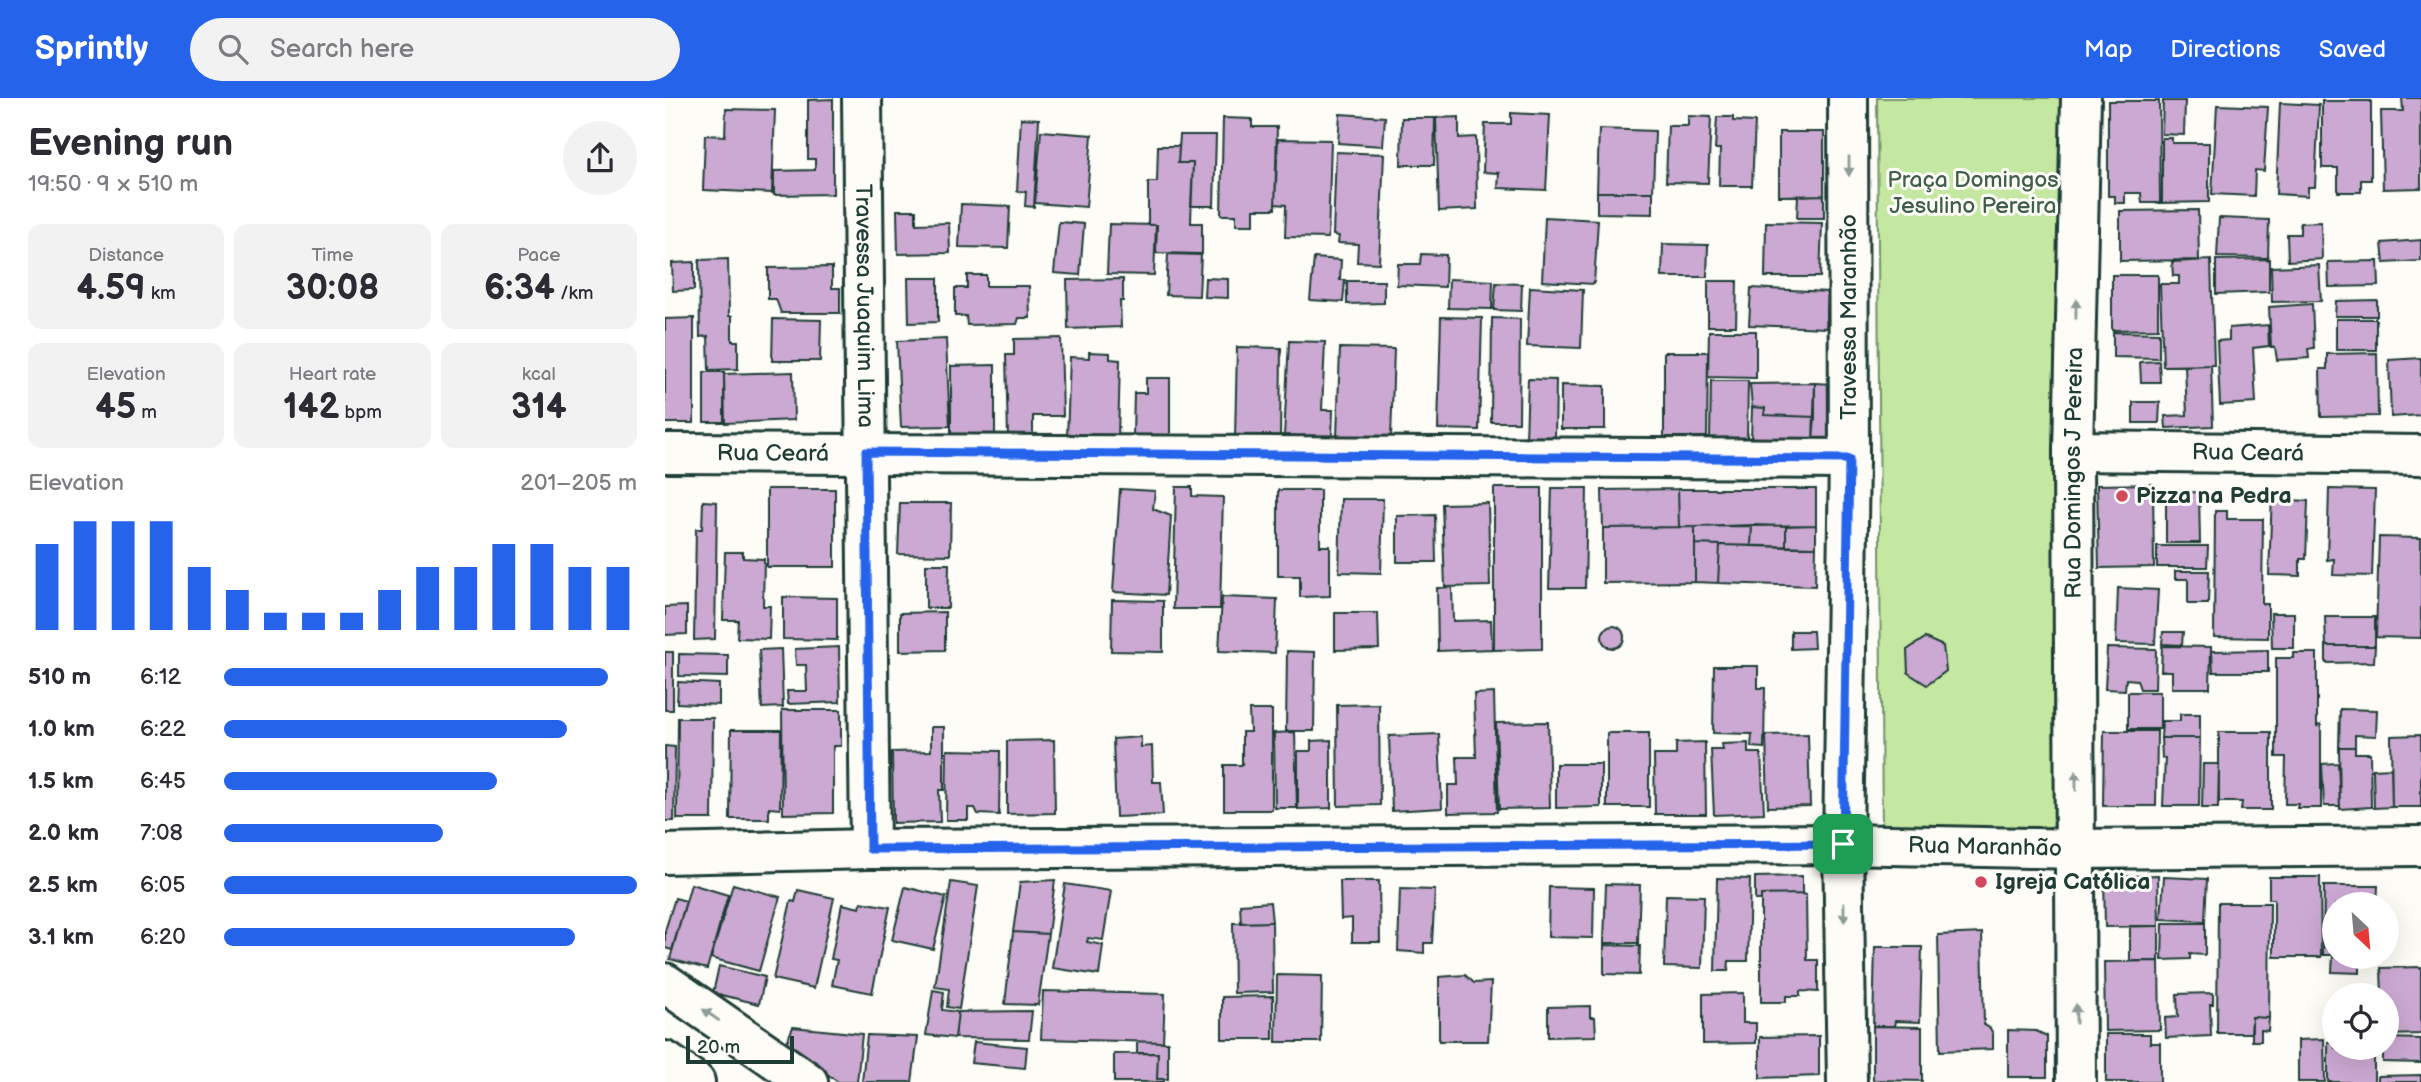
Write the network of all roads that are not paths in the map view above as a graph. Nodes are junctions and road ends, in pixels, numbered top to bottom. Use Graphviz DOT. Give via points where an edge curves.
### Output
graph roads {
  1 [pos="862,98"];
  2 [pos="1848,98"];
  3 [pos="2081,98"];
  4 [pos="2073,451"];
  5 [pos="866,452"];
  6 [pos="665,453"];
  7 [pos="2421,455"];
  8 [pos="1849,459"];
  9 [pos="1843,844"];
  10 [pos="2421,846"];
  11 [pos="870,849"];
  12 [pos="2077,849"];
  13 [pos="665,854"];
  14 [pos="665,983"];
  15 [pos="665,1061"];
  16 [pos="695,1082"];
  17 [pos="808,1082"];
  18 [pos="1847,1082"];
  19 [pos="2076,1082"];
  1 -- 5 [label="street, Travessa Juaquim Lima"];
  2 -- 8 [label="street, Travessa Maranhão, one-way"];
  4 -- 3 [label="street, Rua Domingos J Pereira, one-way"];
  4 -- 7 [label="street, Rua Ceará"];
  12 -- 4 [label="street, Rua Domingos J Pereira, one-way"];
  5 -- 6 [label="street, Rua Ceará"];
  5 -- 8 [label="street, Rua Ceará"];
  5 -- 11 [label="street, Travessa Juaquim Lima"];
  8 -- 9 [label="street, Travessa Maranhão"];
  9 -- 11 [label="street, Rua Maranhão"];
  9 -- 12 [label="street, Rua Maranhão"];
  9 -- 18 [label="street, Travessa Maranhão, one-way"];
  10 -- 12 [label="street, Rua Maranhão"];
  11 -- 13 [label="street, Rua Maranhão"];
  19 -- 12 [label="street, Rua Domingos J Pereira, one-way"];
  17 -- 14 [label="street, one-way"];
  15 -- 16 [label="street"];
}
